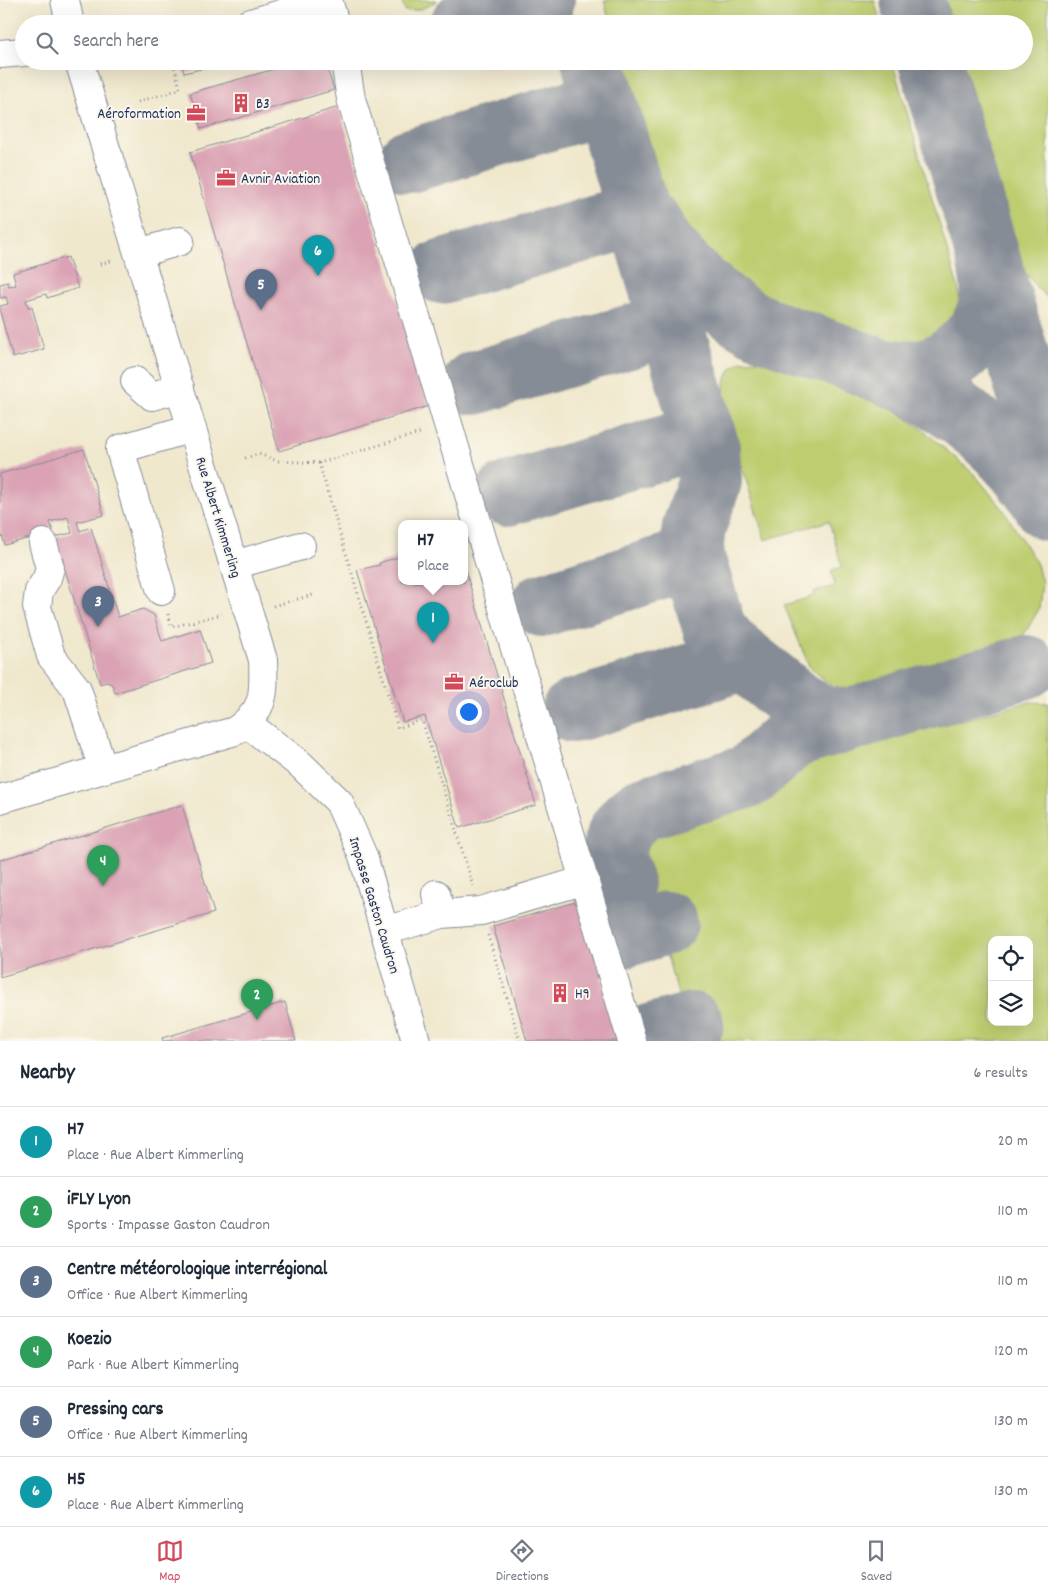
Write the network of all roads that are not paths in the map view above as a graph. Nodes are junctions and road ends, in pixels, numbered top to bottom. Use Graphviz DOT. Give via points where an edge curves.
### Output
graph roads {
  1 [pos="65,0"];
  2 [pos="328,0"];
  3 [pos="68,15"];
  4 [pos="278,15"];
  5 [pos="332,15"];
  6 [pos="15,53"];
  7 [pos="0,54"];
  8 [pos="82,70"];
  9 [pos="346,70"];
  10 [pos="180,241"];
  11 [pos="139,253"];
  12 [pos="134,381"];
  13 [pos="180,388"];
  14 [pos="192,428"];
  15 [pos="43,544"];
  16 [pos="301,546"];
  17 [pos="234,565"];
  18 [pos="161,591"];
  19 [pos="246,724"];
  20 [pos="103,769"];
  21 [pos="0,799"];
  22 [pos="585,880"];
  23 [pos="385,931"];
  24 [pos="416,1041"];
  25 [pos="632,1041"];
  1 -- 3 [label="street"];
  2 -- 4 [label="street"];
  2 -- 5 [label="street"];
  6 -- 7 [label="street"];
  8 -- 11 [label="street, Rue Albert Kimmerling"];
  9 -- 22 [label="street" via="351,99"];
  10 -- 11 [label="street"];
  11 -- 13 [label="street, Rue Albert Kimmerling"];
  12 -- 13 [label="street" via="152,396"];
  13 -- 14 [label="street, Rue Albert Kimmerling"];
  14 -- 17 [label="street, Rue Albert Kimmerling"];
  14 -- 18 [label="street" via="120,449"];
  15 -- 20 [label="street" via="50,568 39,591 37,607 51,656 77,689"];
  16 -- 17 [label="street"];
  17 -- 19 [label="street, Rue Albert Kimmerling" via="263,660 264,693 258,709"];
  19 -- 20 [label="street" via="236,731"];
  19 -- 23 [label="street, Impasse Gaston Caudron" via="301,765 339,802 363,856"];
  20 -- 21 [label="street"];
  22 -- 23 [label="street" via="481,911 439,904"];
  22 -- 25 [label="street"];
  23 -- 24 [label="street, Impasse Gaston Caudron"];
}
